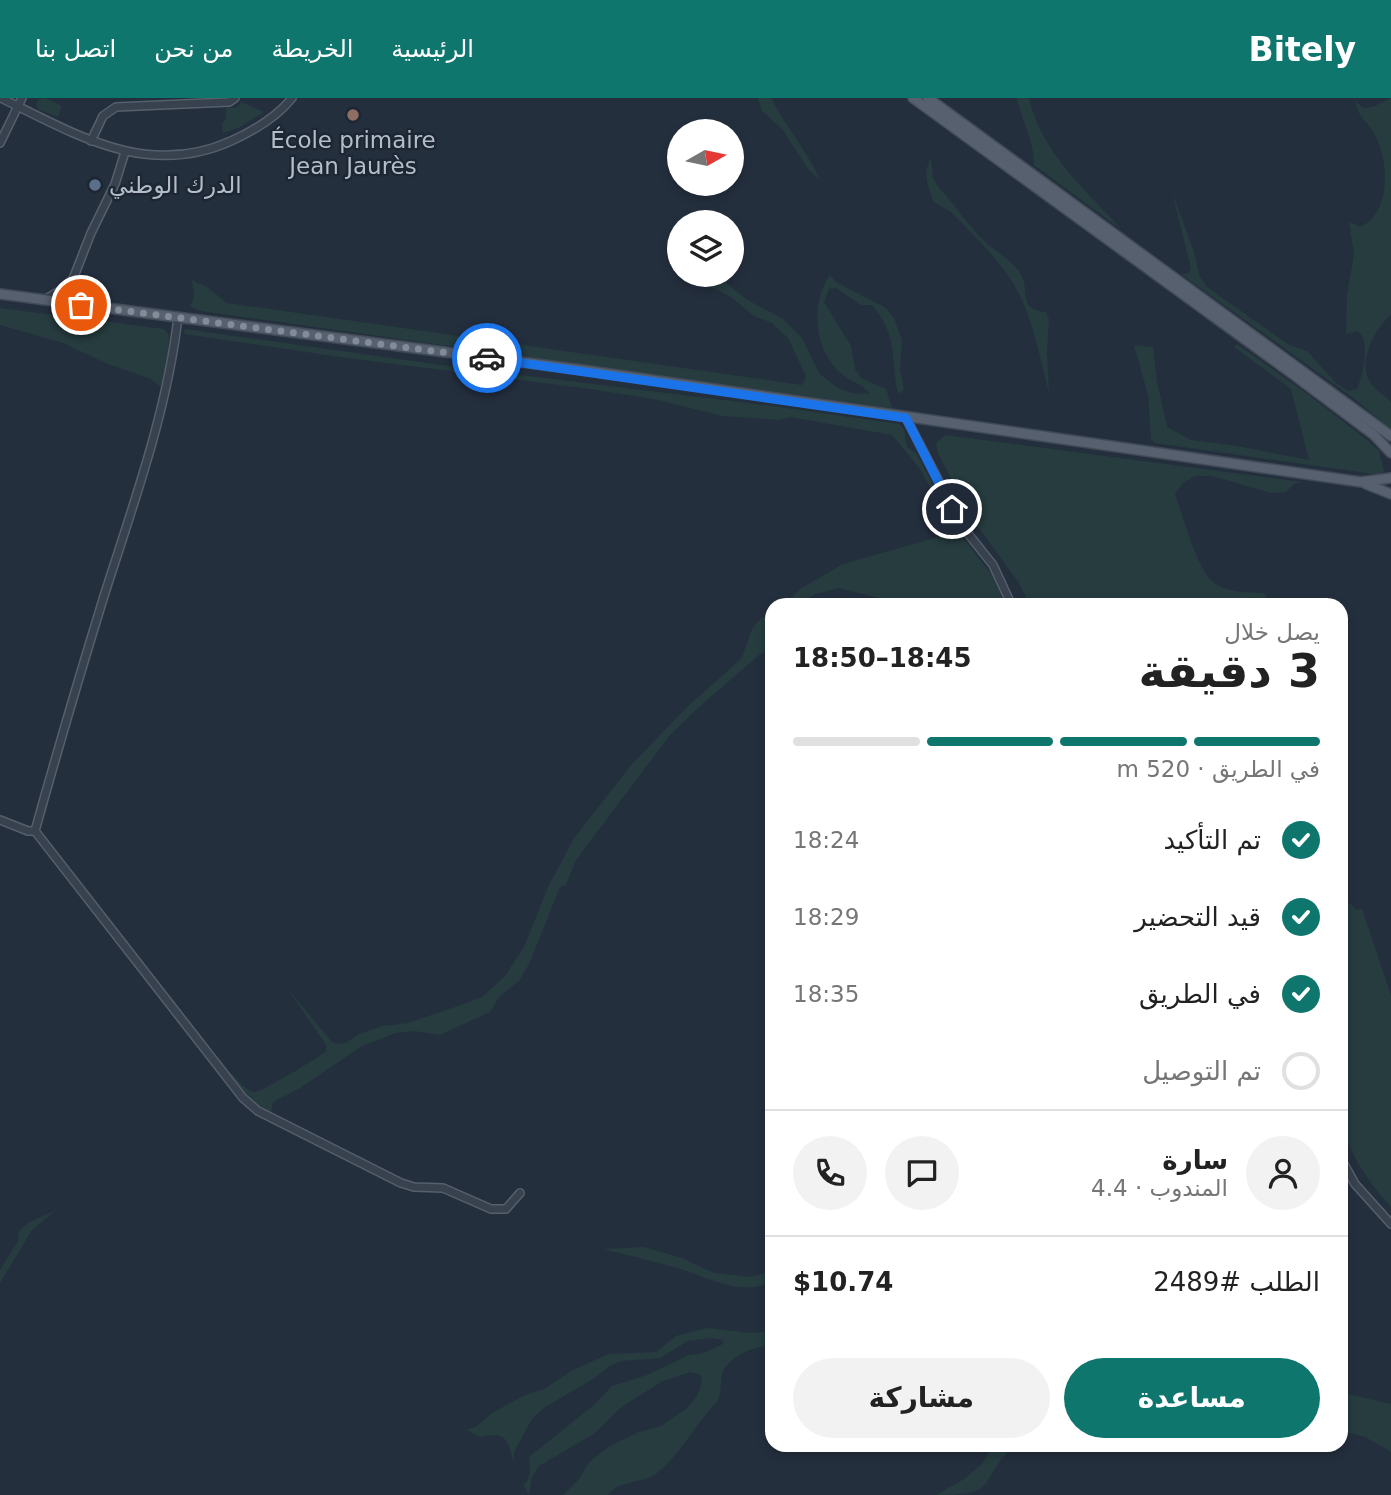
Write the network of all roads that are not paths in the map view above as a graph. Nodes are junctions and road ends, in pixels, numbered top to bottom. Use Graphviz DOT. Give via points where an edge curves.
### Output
graph roads {
  1 [pos="1,98"];
  2 [pos="22,98"];
  3 [pos="235,98"];
  4 [pos="292,98"];
  5 [pos="914,98"];
  6 [pos="928,98"];
  7 [pos="137,102"];
  8 [pos="18,106"];
  9 [pos="91,141"];
  10 [pos="0,143"];
  11 [pos="125,152"];
  12 [pos="73,279"];
  13 [pos="0,294"];
  14 [pos="46,299"];
  15 [pos="81,305"];
  16 [pos="178,317"];
  17 [pos="906,418"];
  18 [pos="1391,436"];
  19 [pos="1391,453"];
  20 [pos="1391,478"];
  21 [pos="1361,482"];
  22 [pos="1391,494"];
  23 [pos="1008,598"];
  24 [pos="0,820"];
  25 [pos="35,831"];
  26 [pos="1348,1171"];
  27 [pos="520,1193"];
  28 [pos="1391,1224"];
  1 -- 8 [label="street"];
  2 -- 8 [label="street"];
  3 -- 7 [label="street" via="229,102"];
  4 -- 11 [label="street" via="267,121 218,147 179,155"];
  5 -- 19 [label="main road" via="1303,381"];
  6 -- 18 [label="main road"];
  7 -- 9 [label="street" via="106,112"];
  8 -- 9 [label="street"];
  8 -- 10 [label="street"];
  9 -- 11 [label="street"];
  11 -- 12 [label="street"];
  12 -- 14 [label="street"];
  12 -- 15 [label="street"];
  13 -- 14 [label="main road"];
  14 -- 15 [label="main road"];
  15 -- 16 [label="main road"];
  16 -- 17 [label="main road"];
  16 -- 25 [label="street" via="164,397"];
  17 -- 21 [label="main road"];
  17 -- 23 [label="street" via="962,526 993,565"];
  20 -- 21 [label="main road"];
  21 -- 22 [label="main road"];
  24 -- 25 [label="street"];
  25 -- 27 [label="street" via="243,1098 258,1111 414,1187 443,1188 491,1209 506,1209"];
  26 -- 28 [label="street"];
}
